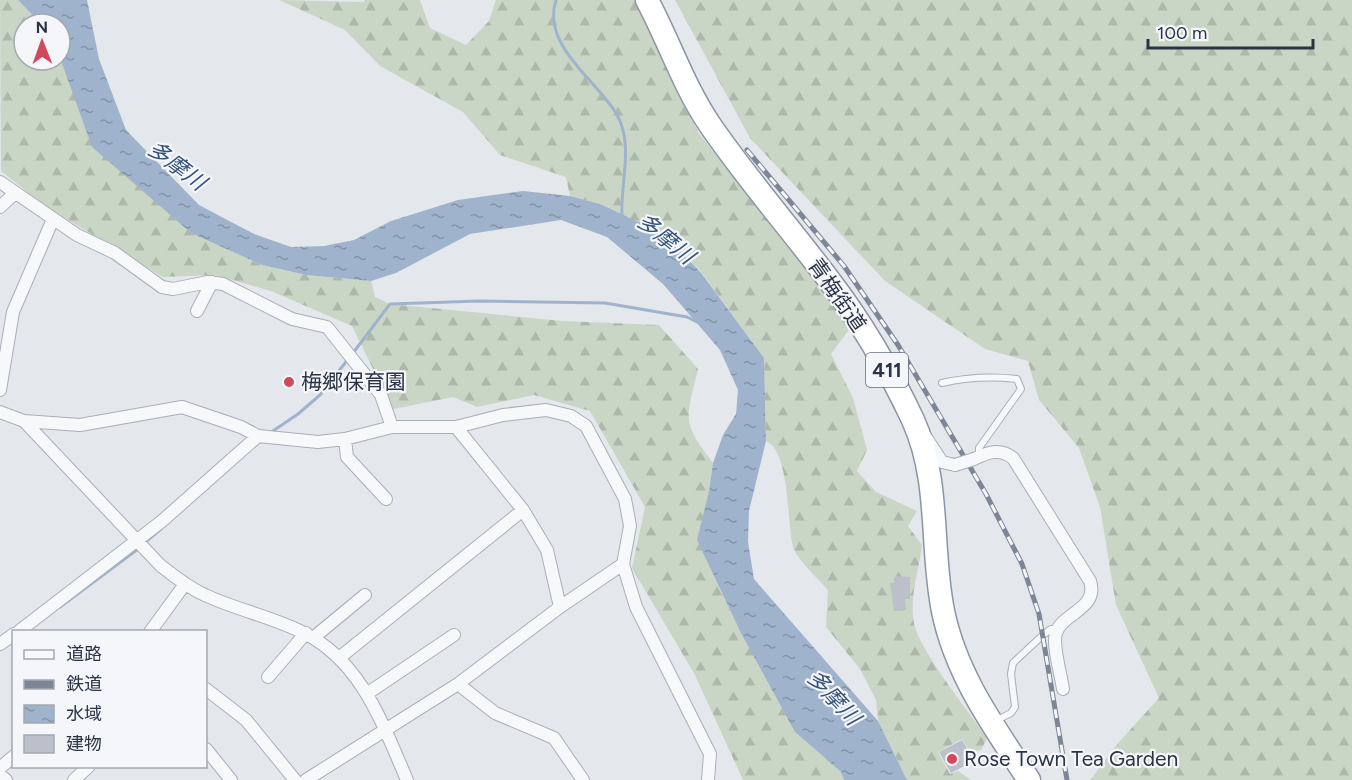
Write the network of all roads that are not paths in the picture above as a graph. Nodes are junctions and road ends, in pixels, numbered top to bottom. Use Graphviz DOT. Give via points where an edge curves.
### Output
graph roads {
  1 [pos="647,0"];
  2 [pos="0,182"];
  3 [pos="15,193"];
  4 [pos="0,207"];
  5 [pos="53,219"];
  6 [pos="212,282"];
  7 [pos="197,311"];
  8 [pos="942,383"];
  9 [pos="0,390"];
  10 [pos="0,412"];
  11 [pos="24,421"];
  12 [pos="914,422"];
  13 [pos="392,427"];
  14 [pos="456,427"];
  15 [pos="258,436"];
  16 [pos="345,439"];
  17 [pos="976,458"];
  18 [pos="386,499"];
  19 [pos="524,510"];
  20 [pos="135,539"];
  21 [pos="624,564"];
  22 [pos="185,584"];
  23 [pos="365,595"];
  24 [pos="560,607"];
  25 [pos="1058,629"];
  26 [pos="21,630"];
  27 [pos="151,630"];
  28 [pos="454,635"];
  29 [pos="309,636"];
  30 [pos="339,658"];
  31 [pos="268,677"];
  32 [pos="458,684"];
  33 [pos="1063,689"];
  34 [pos="207,690"];
  35 [pos="368,693"];
  36 [pos="992,723"];
  37 [pos="385,729"];
  38 [pos="207,750"];
  39 [pos="12,758"];
  40 [pos="0,768"];
  41 [pos="87,768"];
  42 [pos="0,775"];
  43 [pos="6,780"];
  44 [pos="74,780"];
  45 [pos="231,780"];
  46 [pos="295,780"];
  47 [pos="306,780"];
  48 [pos="407,780"];
  49 [pos="583,780"];
  50 [pos="708,780"];
  51 [pos="1029,780"];
  1 -- 12 [label="highway, 青梅街道 / 411" via="691,95 709,124 856,318"];
  2 -- 3 [label="street"];
  3 -- 4 [label="street"];
  3 -- 5 [label="street"];
  5 -- 6 [label="street" via="116,253 162,287 173,289"];
  5 -- 9 [label="street" via="13,312"];
  6 -- 7 [label="street"];
  6 -- 13 [label="street" via="292,319 327,327 381,395"];
  8 -- 17 [label="lane" via="990,376 1017,379 1021,389"];
  10 -- 11 [label="street"];
  11 -- 15 [label="street" via="80,425 182,407"];
  11 -- 20 [label="street"];
  12 -- 17 [label="street, bridge" via="942,462 955,465"];
  12 -- 36 [label="highway, 青梅街道 / 411" via="930,473 943,611 958,663"];
  13 -- 14 [label="street"];
  13 -- 16 [label="street"];
  14 -- 19 [label="street"];
  14 -- 21 [label="street" via="503,415 546,410 571,416 586,426 625,499 630,526"];
  15 -- 16 [label="street" via="318,442"];
  15 -- 20 [label="street" via="178,507"];
  16 -- 18 [label="street" via="347,457"];
  17 -- 25 [label="street" via="997,452 1016,460 1088,577 1092,589 1088,600"];
  19 -- 24 [label="street" via="547,550"];
  19 -- 30 [label="street"];
  20 -- 22 [label="street"];
  20 -- 26 [label="street"];
  21 -- 24 [label="street"];
  21 -- 50 [label="street" via="636,607 710,754"];
  22 -- 27 [label="street"];
  22 -- 29 [label="street"];
  23 -- 29 [label="street"];
  24 -- 32 [label="street"];
  25 -- 33 [label="street" via="1055,638"];
  25 -- 36 [label="lane" via="1051,629 1012,663 1015,707"];
  28 -- 35 [label="street"];
  29 -- 30 [label="street"];
  29 -- 31 [label="street"];
  30 -- 35 [label="street"];
  32 -- 37 [label="street"];
  32 -- 49 [label="street" via="495,713 554,738"];
  34 -- 46 [label="street" via="246,720"];
  35 -- 37 [label="street"];
  36 -- 51 [label="highway, 青梅街道 / 411"];
  37 -- 47 [label="street"];
  37 -- 48 [label="street"];
  38 -- 45 [label="street"];
  39 -- 40 [label="street"];
  41 -- 44 [label="street"];
  42 -- 43 [label="street"];
}
